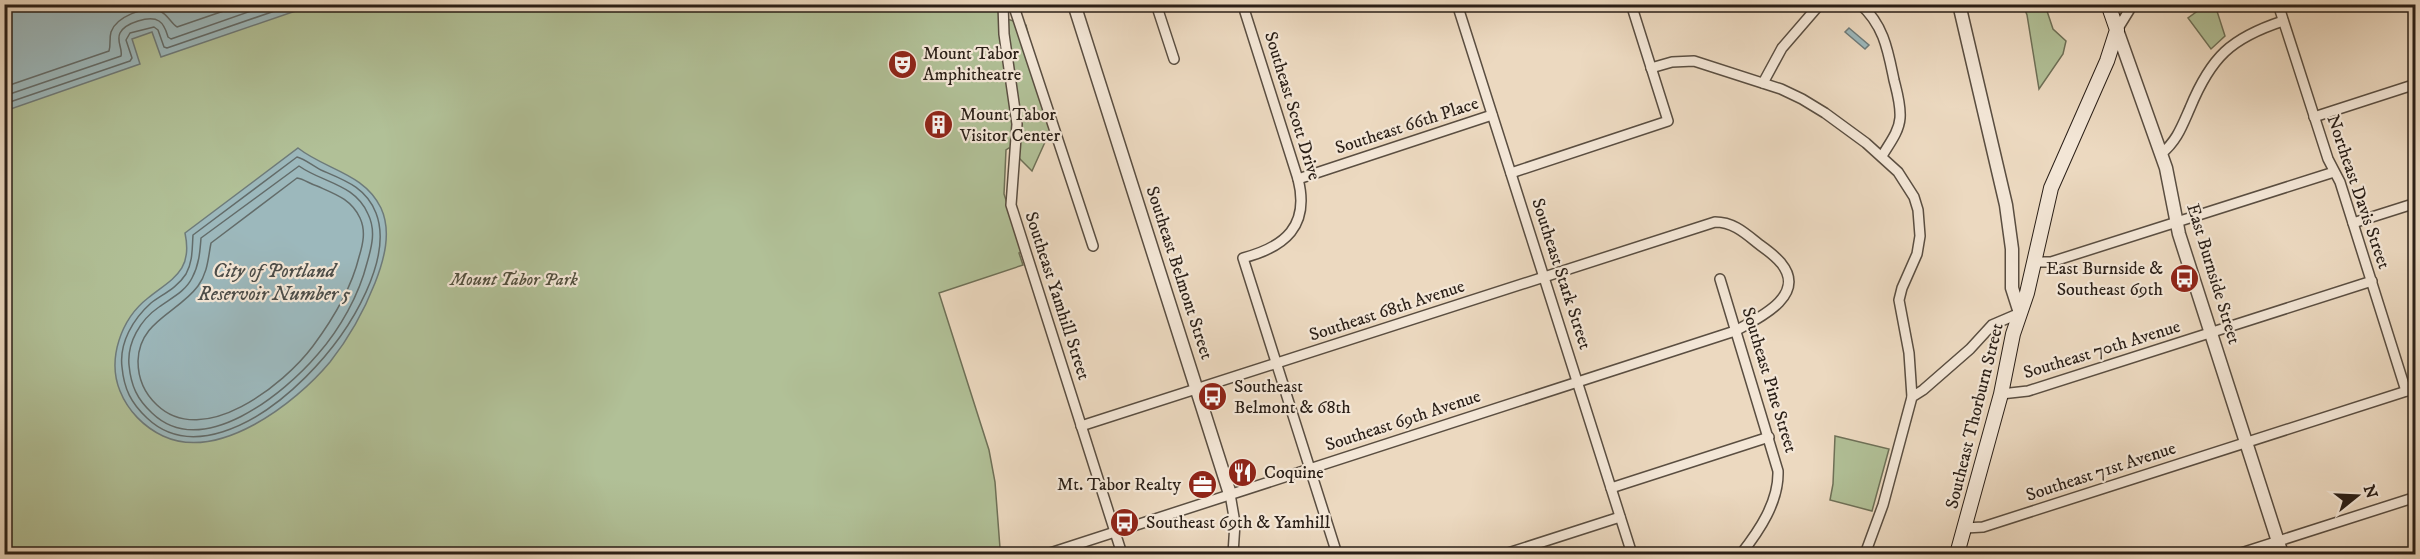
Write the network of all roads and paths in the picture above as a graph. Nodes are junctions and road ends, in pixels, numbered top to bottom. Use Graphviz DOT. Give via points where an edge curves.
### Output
graph roads {
  1 [pos="1003,4"];
  2 [pos="1013,4"];
  3 [pos="1074,4"];
  4 [pos="1156,4"];
  5 [pos="1247,4"];
  6 [pos="1457,4"];
  7 [pos="1631,4"];
  8 [pos="1820,4"];
  9 [pos="1860,4"];
  10 [pos="1959,4"];
  11 [pos="2108,4"];
  12 [pos="2133,4"];
  13 [pos="2290,4"];
  14 [pos="2279,6"];
  15 [pos="2283,21"];
  16 [pos="2117,30"];
  17 [pos="1174,59"];
  18 [pos="1651,68"];
  19 [pos="1763,83"];
  20 [pos="2415,84"];
  21 [pos="1492,116"];
  22 [pos="2314,117"];
  23 [pos="2162,154"];
  24 [pos="1882,156"];
  25 [pos="2334,172"];
  26 [pos="1511,173"];
  27 [pos="1298,179"];
  28 [pos="2415,203"];
  29 [pos="2176,222"];
  30 [pos="2353,223"];
  31 [pos="1094,246"];
  32 [pos="2034,262"];
  33 [pos="1544,277"];
  34 [pos="1720,279"];
  35 [pos="2372,281"];
  36 [pos="2020,312"];
  37 [pos="1735,332"];
  38 [pos="2211,333"];
  39 [pos="1276,364"];
  40 [pos="1578,382"];
  41 [pos="1197,389"];
  42 [pos="2411,390"];
  43 [pos="2001,394"];
  44 [pos="1912,397"];
  45 [pos="1081,426"];
  46 [pos="1769,437"];
  47 [pos="2247,443"];
  48 [pos="1310,468"];
  49 [pos="1611,488"];
  50 [pos="1230,494"];
  51 [pos="2415,498"];
  52 [pos="1620,517"];
  53 [pos="1965,528"];
  54 [pos="1115,532"];
  55 [pos="2278,542"];
  56 [pos="1047,555"];
  57 [pos="1122,555"];
  58 [pos="1233,555"];
  59 [pos="1337,555"];
  60 [pos="1505,555"];
  61 [pos="1632,555"];
  62 [pos="1741,555"];
  63 [pos="1865,555"];
  64 [pos="1957,555"];
  65 [pos="2238,555"];
  66 [pos="2283,555"];
  1 -- 45 [label="street, Southeast Yamhill Street" via="1017,131 1011,205"];
  2 -- 31 [label="street"];
  3 -- 41 [label="street, Southeast Belmont Street"];
  4 -- 17 [label="street"];
  5 -- 27 [label="street, Southeast Scott Drive" via="1245,12"];
  6 -- 21 [label="street, Southeast Stark Street"];
  7 -- 18 [label="street"];
  8 -- 19 [label="street" via="1782,48"];
  9 -- 24 [label="street" via="1884,35 1899,105 1896,133"];
  10 -- 36 [label="street, Southeast Thorburn Street" via="2009,219 2012,288"];
  11 -- 16 [label="main road, East Burnside Street"];
  12 -- 16 [label="street"];
  13 -- 14 [label="street"];
  14 -- 15 [label="street, Northeast Davis Street"];
  15 -- 22 [label="street, Northeast Davis Street"];
  15 -- 23 [label="street" via="2250,33 2221,54 2199,86 2177,138"];
  16 -- 23 [label="street, East Burnside Street"];
  16 -- 32 [label="main road" via="2051,188"];
  18 -- 19 [label="street" via="1694,61"];
  18 -- 26 [label="street" via="1668,121"];
  19 -- 24 [label="street" via="1825,113"];
  20 -- 22 [label="street"];
  21 -- 26 [label="street, Southeast Stark Street"];
  21 -- 27 [label="street, Southeast 66th Place"];
  22 -- 25 [label="street, Northeast Davis Street"];
  23 -- 29 [label="street, East Burnside Street"];
  24 -- 44 [label="street" via="1908,186 1918,210 1917,254 1899,300"];
  25 -- 29 [label="street"];
  25 -- 30 [label="street, Northeast Davis Street"];
  26 -- 33 [label="street, Southeast Stark Street"];
  27 -- 39 [label="street, Southeast Scott Drive" via="1302,205 1293,229 1272,249 1243,258"];
  28 -- 30 [label="street"];
  29 -- 32 [label="street" via="2051,262"];
  29 -- 38 [label="street, East Burnside Street"];
  30 -- 35 [label="street, Northeast Davis Street"];
  32 -- 36 [label="main road"];
  33 -- 37 [label="street, Southeast 68th Avenue" via="1702,226 1721,222 1736,226 1780,262 1788,278 1787,292 1779,304"];
  33 -- 39 [label="street, Southeast 68th Avenue"];
  33 -- 40 [label="street, Southeast Stark Street"];
  34 -- 37 [label="street, Southeast Pine Street"];
  35 -- 38 [label="street, Southeast 70th Avenue"];
  35 -- 42 [label="street, Northeast Davis Street"];
  36 -- 43 [label="main road, Southeast Thorburn Street"];
  36 -- 44 [label="street" via="1992,325 1970,349"];
  37 -- 40 [label="street, Southeast 69th Avenue"];
  37 -- 46 [label="street, Southeast Pine Street"];
  38 -- 43 [label="street, Southeast 70th Avenue" via="2028,391"];
  38 -- 47 [label="street, East Burnside Street"];
  39 -- 41 [label="street, Southeast 68th Avenue"];
  39 -- 48 [label="street"];
  40 -- 48 [label="street, Southeast 69th Avenue"];
  40 -- 49 [label="street, Southeast Stark Street"];
  41 -- 45 [label="street, Southeast 68th Avenue"];
  41 -- 50 [label="street, Southeast Belmont Street"];
  42 -- 47 [label="street, Southeast 71st Avenue"];
  43 -- 53 [label="main road, Southeast Thorburn Street"];
  44 -- 63 [label="street"];
  45 -- 54 [label="street, Southeast Yamhill Street"];
  46 -- 49 [label="street"];
  46 -- 62 [label="street, Southeast Pine Street" via="1778,471 1777,487 1764,519"];
  47 -- 53 [label="street, Southeast 71st Avenue" via="1983,527"];
  47 -- 55 [label="street, East Burnside Street"];
  48 -- 50 [label="street, Southeast 69th Avenue"];
  48 -- 59 [label="street"];
  49 -- 52 [label="street, Southeast Stark Street"];
  50 -- 54 [label="street, Southeast 69th Avenue"];
  50 -- 58 [label="street, Southeast Belmont Street" via="1235,523"];
  51 -- 55 [label="street"];
  52 -- 60 [label="street"];
  52 -- 61 [label="street, Southeast Stark Street"];
  53 -- 64 [label="main road, Southeast Thorburn Street"];
  54 -- 56 [label="street, Southeast 69th Avenue"];
  54 -- 57 [label="street, Southeast Yamhill Street"];
  55 -- 65 [label="street"];
  55 -- 66 [label="street, East Burnside Street"];
}
